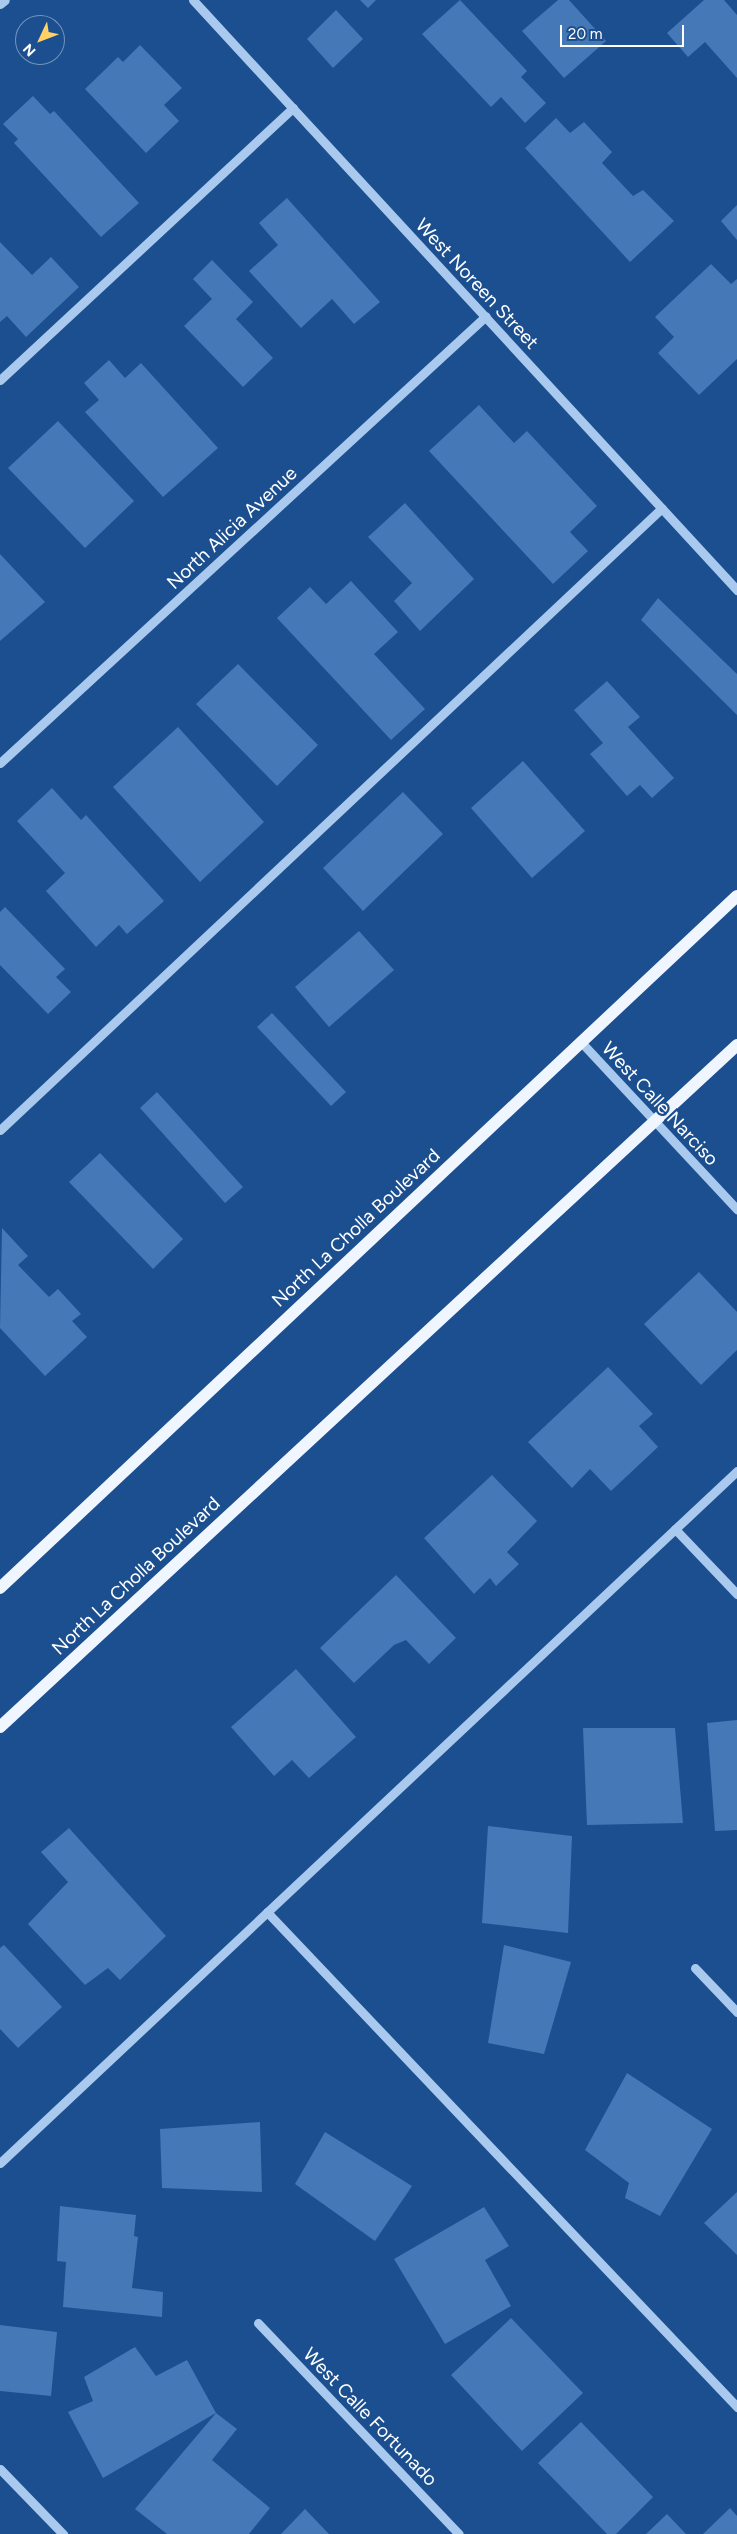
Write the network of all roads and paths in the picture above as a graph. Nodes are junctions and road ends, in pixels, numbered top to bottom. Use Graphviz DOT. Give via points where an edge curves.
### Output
graph roads {
  1 [pos="5,0"];
  2 [pos="193,0"];
  3 [pos="0,4"];
  4 [pos="292,108"];
  5 [pos="486,316"];
  6 [pos="0,380"];
  7 [pos="662,508"];
  8 [pos="737,590"];
  9 [pos="0,764"];
  10 [pos="737,896"];
  11 [pos="581,1042"];
  12 [pos="737,1045"];
  13 [pos="652,1121"];
  14 [pos="0,1130"];
  15 [pos="737,1209"];
  16 [pos="737,1471"];
  17 [pos="675,1529"];
  18 [pos="0,1588"];
  19 [pos="737,1594"];
  20 [pos="0,1727"];
  21 [pos="268,1912"];
  22 [pos="695,1968"];
  23 [pos="737,2012"];
  24 [pos="0,2163"];
  25 [pos="258,2323"];
  26 [pos="737,2407"];
  27 [pos="0,2469"];
  28 [pos="63,2534"];
  29 [pos="459,2534"];
  1 -- 3 [label="street"];
  2 -- 4 [label="street, West Noreen Street"];
  4 -- 5 [label="street, West Noreen Street"];
  4 -- 6 [label="street"];
  5 -- 7 [label="street, West Noreen Street"];
  5 -- 9 [label="street, North Alicia Avenue"];
  7 -- 8 [label="street, West Noreen Street"];
  7 -- 14 [label="street"];
  10 -- 11 [label="main road, North La Cholla Boulevard"];
  11 -- 13 [label="street, West Calle Narciso"];
  11 -- 18 [label="main road, North La Cholla Boulevard"];
  12 -- 13 [label="main road, North La Cholla Boulevard"];
  13 -- 15 [label="street, West Calle Narciso"];
  13 -- 20 [label="main road, North La Cholla Boulevard"];
  16 -- 17 [label="street"];
  17 -- 19 [label="street"];
  17 -- 21 [label="street"];
  21 -- 24 [label="street"];
  21 -- 26 [label="street"];
  22 -- 23 [label="street"];
  25 -- 29 [label="street, West Calle Fortunado"];
  27 -- 28 [label="street"];
}
